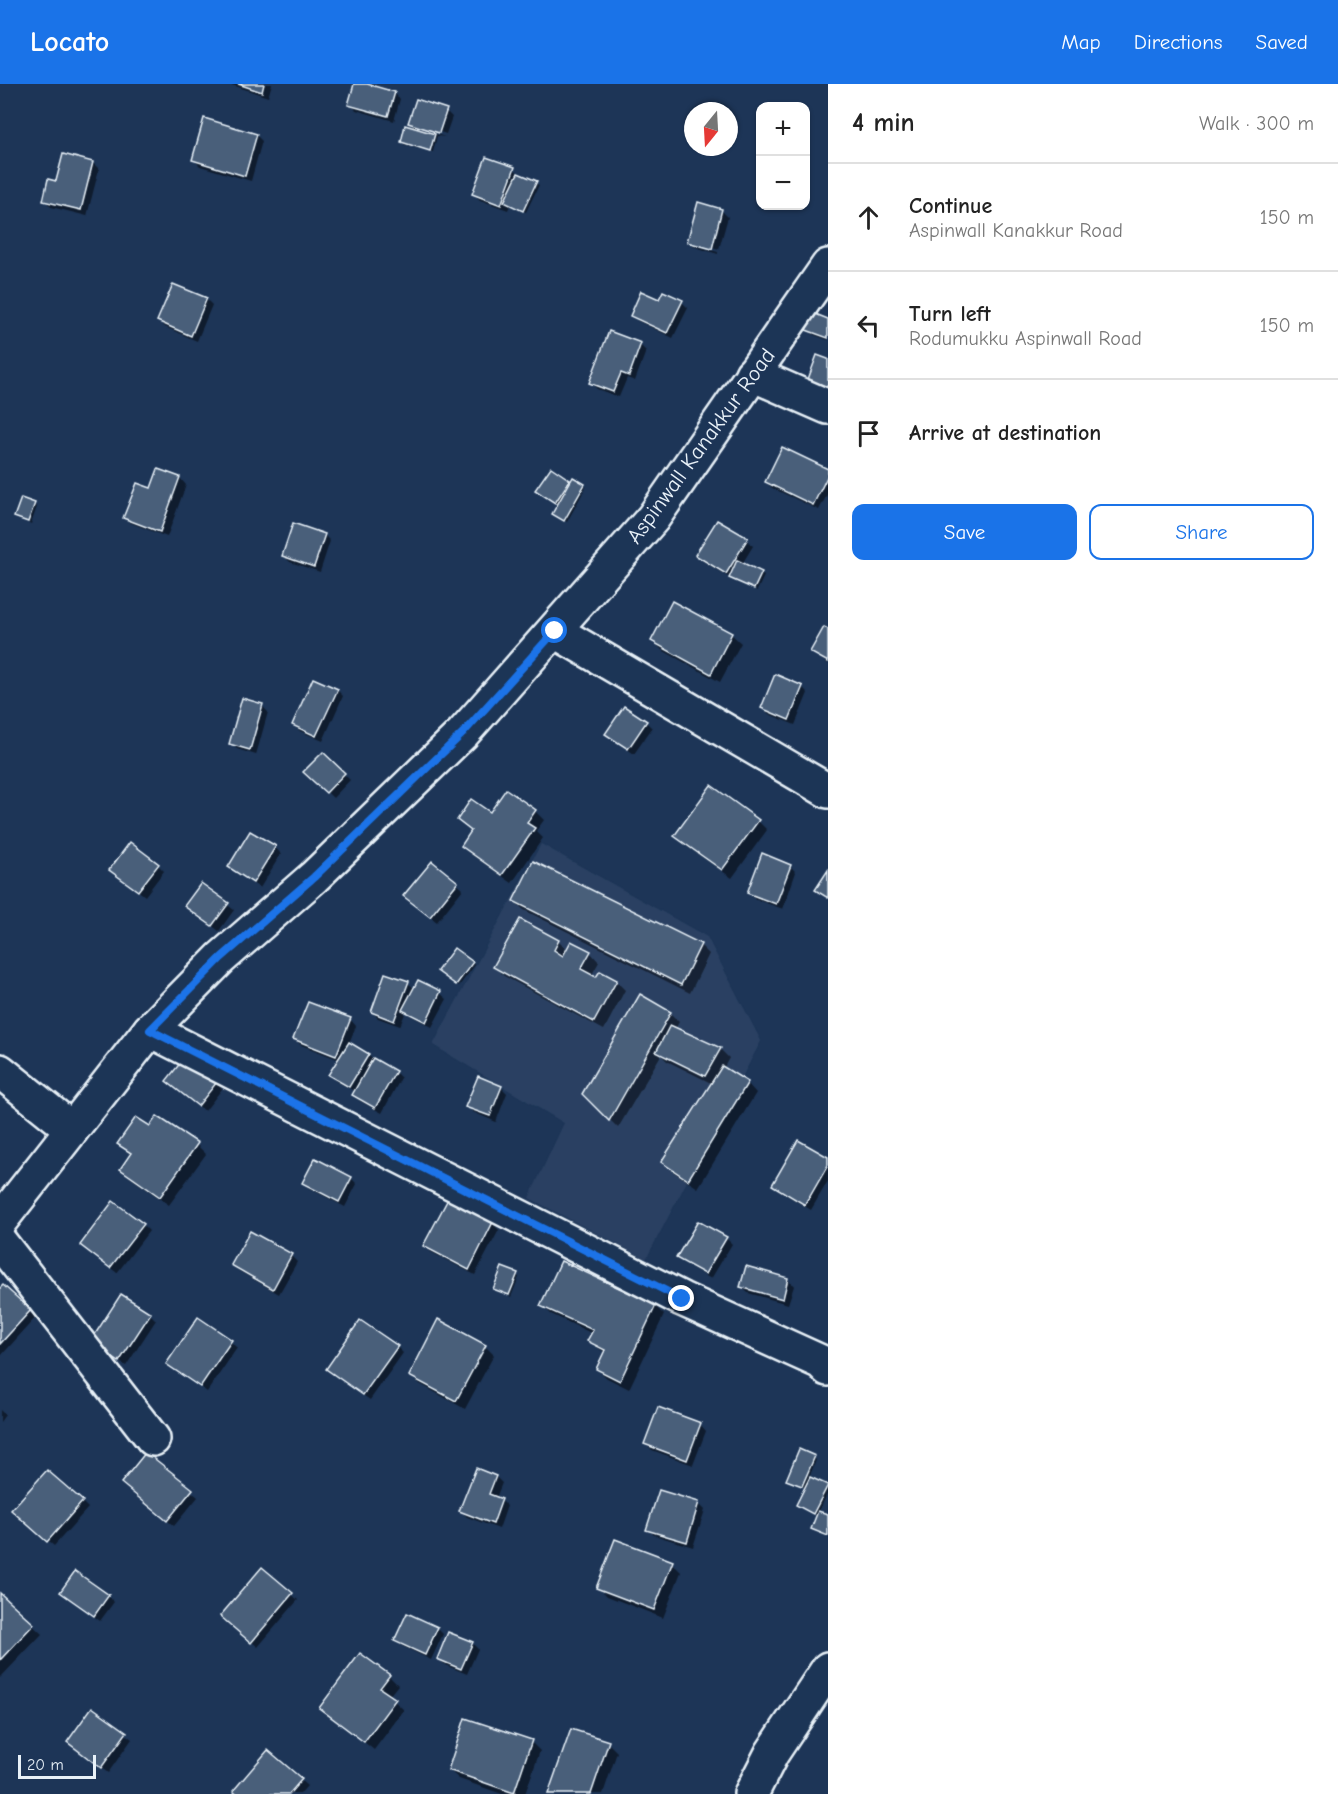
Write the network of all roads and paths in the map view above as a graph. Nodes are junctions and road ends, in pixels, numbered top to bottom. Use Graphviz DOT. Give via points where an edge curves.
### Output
graph roads {
  1 [pos="828,266"];
  2 [pos="752,374"];
  3 [pos="828,407"];
  4 [pos="555,631"];
  5 [pos="828,791"];
  6 [pos="150,1030"];
  7 [pos="0,1071"];
  8 [pos="72,1129"];
  9 [pos="0,1221"];
  10 [pos="0,1242"];
  11 [pos="828,1369"];
  12 [pos="153,1439"];
  13 [pos="828,1670"];
  14 [pos="751,1794"];
  1 -- 2 [label="street, Aspinwall Kanakkur Road"];
  2 -- 3 [label="street"];
  2 -- 4 [label="street, Aspinwall Kanakkur Road" via="653,518"];
  4 -- 5 [label="street"];
  4 -- 6 [label="street, Aspinwall Kanakkur Road" via="463,733 314,877 221,958"];
  6 -- 8 [label="street, Aspinwall Kanakkur Road"];
  6 -- 11 [label="street" via="682,1299 821,1362"];
  7 -- 8 [label="street"];
  8 -- 9 [label="street, Aspinwall Kanakkur Road"];
  10 -- 12 [label="street"];
  13 -- 14 [label="street" via="772,1753"];
}
